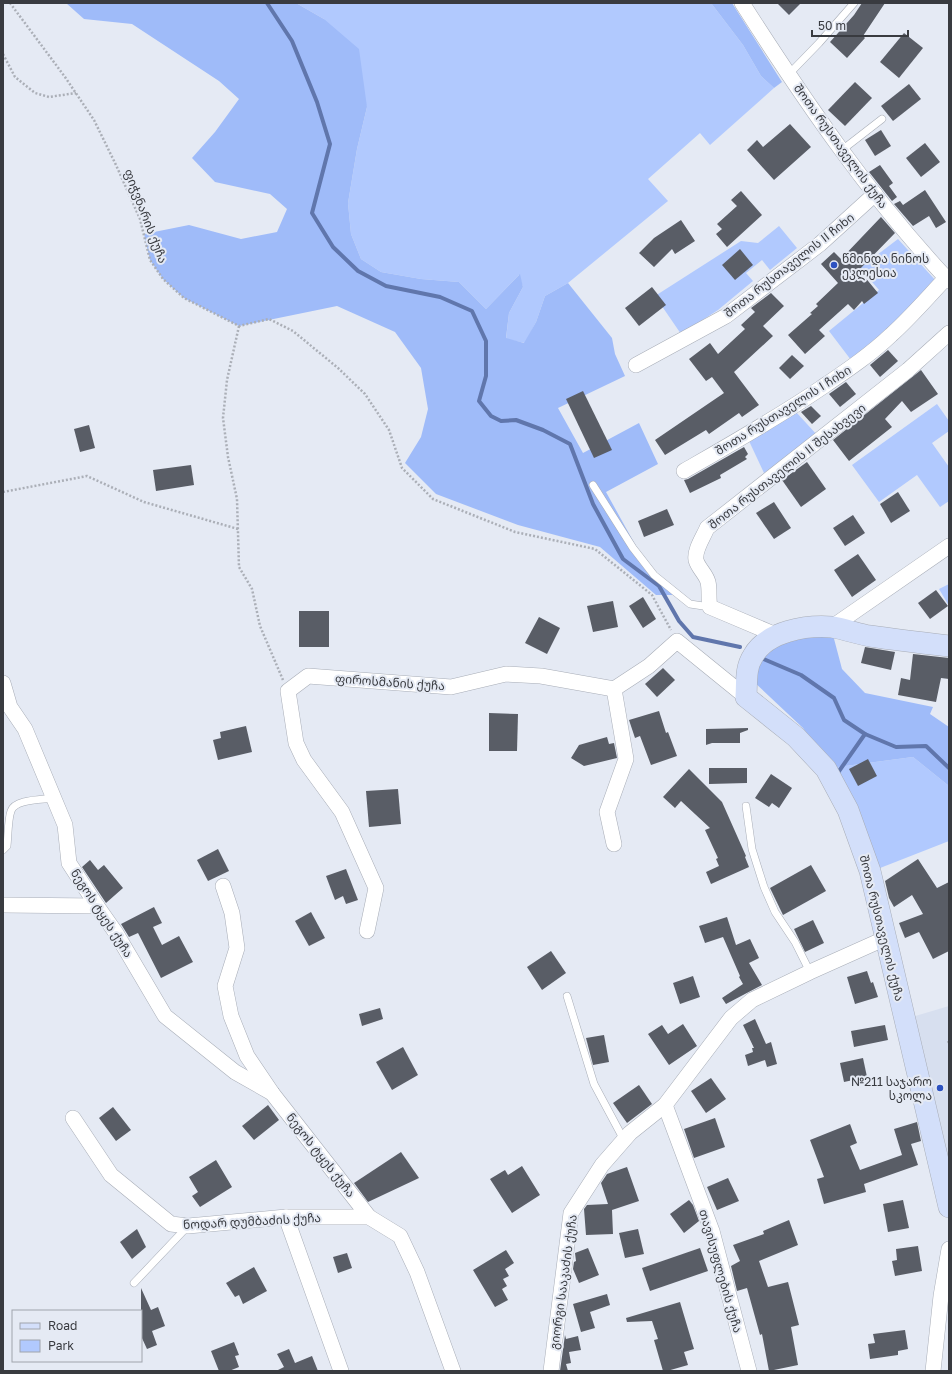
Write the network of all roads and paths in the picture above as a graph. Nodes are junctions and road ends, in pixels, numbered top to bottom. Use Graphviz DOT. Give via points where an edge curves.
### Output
graph roads {
  1 [pos="10,3"];
  2 [pos="742,3"];
  3 [pos="854,3"];
  4 [pos="3,54"];
  5 [pos="789,74"];
  6 [pos="76,93"];
  7 [pos="882,120"];
  8 [pos="842,150"];
  9 [pos="875,194"];
  10 [pos="947,279"];
  11 [pos="239,326"];
  12 [pos="949,333"];
  13 [pos="636,365"];
  14 [pos="684,471"];
  15 [pos="593,485"];
  16 [pos="3,492"];
  17 [pos="238,529"];
  18 [pos="949,546"];
  19 [pos="710,606"];
  20 [pos="832,628"];
  21 [pos="776,635"];
  22 [pos="677,641"];
  23 [pos="949,646"];
  24 [pos="3,683"];
  25 [pos="614,689"];
  26 [pos="288,691"];
  27 [pos="746,697"];
  28 [pos="54,798"];
  29 [pos="746,806"];
  30 [pos="614,844"];
  31 [pos="3,850"];
  32 [pos="222,886"];
  33 [pos="3,906"];
  34 [pos="97,906"];
  35 [pos="367,931"];
  36 [pos="886,938"];
  37 [pos="810,972"];
  38 [pos="567,996"];
  39 [pos="272,1093"];
  40 [pos="665,1105"];
  41 [pos="74,1118"];
  42 [pos="624,1140"];
  43 [pos="949,1208"];
  44 [pos="286,1217"];
  45 [pos="369,1217"];
  46 [pos="188,1226"];
  47 [pos="949,1249"];
  48 [pos="134,1283"];
  49 [pos="341,1371"];
  50 [pos="453,1371"];
  51 [pos="551,1371"];
  52 [pos="749,1371"];
  53 [pos="933,1371"];
  1 -- 6 [label="path, ფიჭვნარის ქუჩა"];
  2 -- 5 [label="street, შოთა რუსთაველის ქუჩა"];
  3 -- 5 [label="lane"];
  4 -- 6 [label="path" via="16,77 35,93 49,97"];
  5 -- 8 [label="street, შოთა რუსთაველის ქუჩა"];
  6 -- 11 [label="path, ფიჭვნარის ქუჩა" via="94,120 116,165 140,219 150,260 162,279 184,298"];
  7 -- 8 [label="lane"];
  8 -- 9 [label="street, შოთა რუსთაველის ქუჩა"];
  9 -- 10 [label="street, შოთა რუსთაველის ქუჩა"];
  9 -- 13 [label="street, შოთა რუსთაველის II ჩიხი" via="820,244 726,316"];
  10 -- 14 [label="street, შოთა რუსთაველის I ჩიხი" via="916,311 852,367 743,438"];
  11 -- 17 [label="path" via="227,380 224,418 228,458 237,499"];
  11 -- 22 [label="path" via="269,320 292,331 323,355 365,394 389,430 402,468 433,499 515,532 595,549 652,595"];
  12 -- 19 [label="street, შოთა რუსთაველის II შესახვევი" via="908,370 707,528 696,559 708,580"];
  15 -- 19 [label="lane" via="633,548 654,575 690,604"];
  16 -- 17 [label="path" via="87,476 144,502"];
  17 -- 26 [label="path" via="239,567 252,589 260,626"];
  18 -- 20 [label="street"];
  19 -- 21 [label="street"];
  20 -- 21 [label="street" via="796,629"];
  20 -- 23 [label="street" via="868,636"];
  21 -- 27 [label="street" via="763,643 753,655 748,667"];
  22 -- 25 [label="street" via="649,666"];
  22 -- 27 [label="street"];
  24 -- 28 [label="street, ნეგოს ტყეს ქუჩა" via="10,707 25,729"];
  25 -- 26 [label="street, ფიროსმანის ქუჩა" via="541,676 506,674 451,686 308,676"];
  25 -- 30 [label="street" via="626,759 607,812"];
  26 -- 35 [label="street" via="296,743 304,760 342,812 376,888"];
  27 -- 36 [label="street, შოთა რუსთაველის ქუჩა" via="796,737 826,769 848,810 870,872"];
  28 -- 31 [label="lane" via="16,804 11,811 7,846"];
  28 -- 34 [label="street, ნეგოს ტყეს ქუჩა" via="65,825 69,862"];
  29 -- 37 [label="lane" via="752,849 764,887 775,912 795,942"];
  32 -- 39 [label="street, ნეგოს ტყეს ქუჩა" via="232,912 237,948 225,986 231,1016 247,1056"];
  33 -- 34 [label="street"];
  34 -- 39 [label="street, ნეგოს ტყეს ქუჩა" via="165,1016 235,1072"];
  36 -- 37 [label="street, გიორგი სააკაძის ქუჩა"];
  36 -- 43 [label="street, შოთა რუსთაველის ქუჩა"];
  37 -- 40 [label="street, გიორგი სააკაძის ქუჩა" via="752,1000 731,1018"];
  38 -- 42 [label="lane" via="594,1084"];
  39 -- 45 [label="street, ნეგოს ტყეს ქუჩა"];
  40 -- 42 [label="street, გიორგი სააკაძის ქუჩა"];
  40 -- 52 [label="street, თავისუფლების ქუჩა" via="712,1231"];
  41 -- 46 [label="street, ნოდარ დუმბაძის ქუჩა" via="111,1176 171,1224"];
  42 -- 51 [label="street, გიორგი სააკაძის ქუჩა" via="602,1165 571,1213"];
  44 -- 45 [label="street, ნოდარ დუმბაძის ქუჩა"];
  44 -- 46 [label="street, ნოდარ დუმბაძის ქუჩა"];
  44 -- 49 [label="street"];
  45 -- 50 [label="street" via="400,1236 417,1272"];
  46 -- 48 [label="lane"];
  47 -- 53 [label="street"];
}
